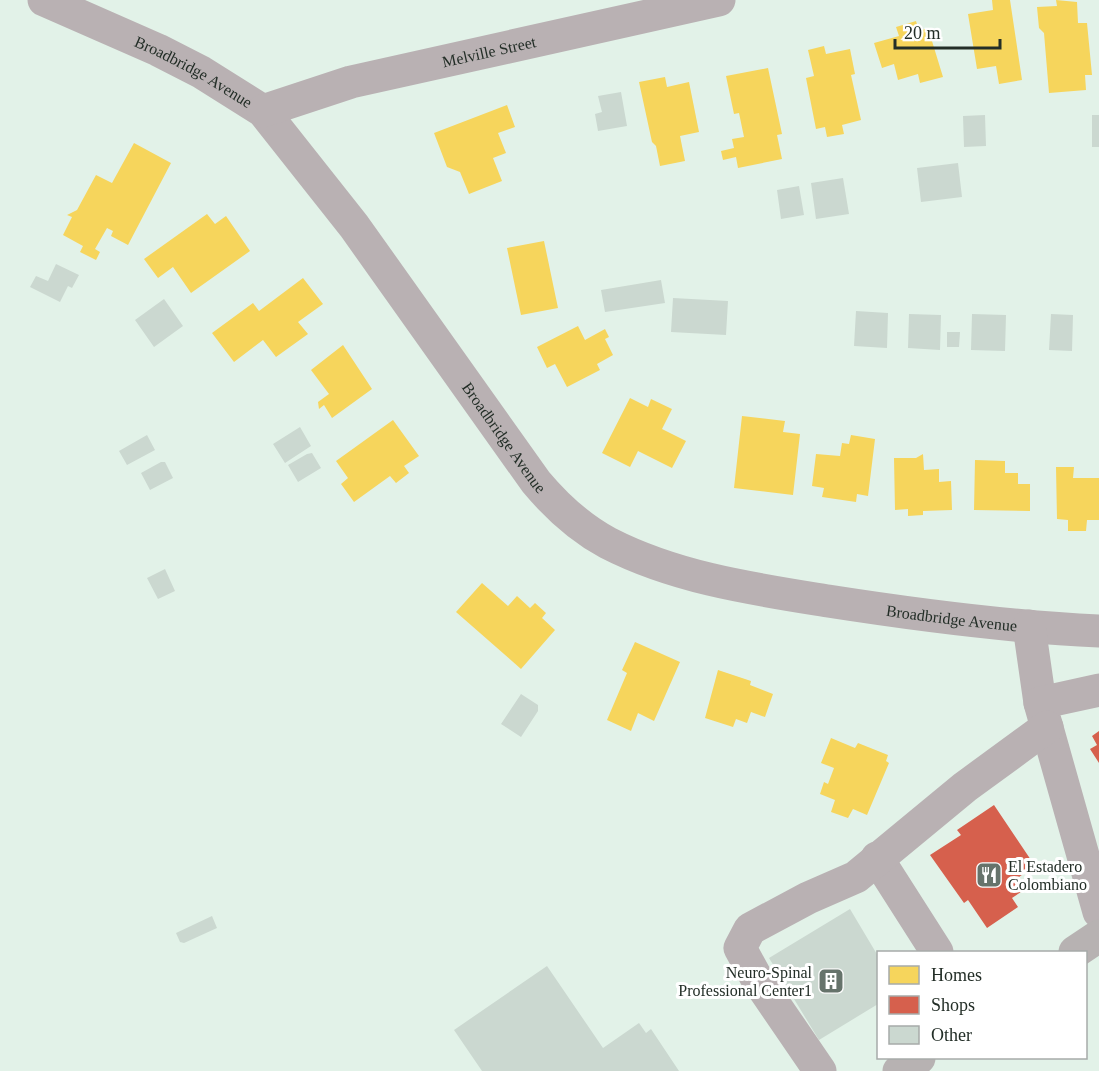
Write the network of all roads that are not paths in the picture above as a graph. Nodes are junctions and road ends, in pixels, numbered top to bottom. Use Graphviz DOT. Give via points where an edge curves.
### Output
graph roads {
  1 [pos="44,0"];
  2 [pos="718,0"];
  3 [pos="263,111"];
  4 [pos="1029,626"];
  5 [pos="1099,630"];
  6 [pos="1099,690"];
  7 [pos="1043,715"];
  8 [pos="878,858"];
  9 [pos="1099,912"];
  10 [pos="1099,936"];
  11 [pos="937,951"];
  12 [pos="1076,951"];
  13 [pos="917,1059"];
  14 [pos="820,1071"];
  15 [pos="899,1071"];
  1 -- 3 [label="street, Broadbridge Avenue" via="158,50"];
  2 -- 3 [label="street, Melville Street" via="351,82"];
  3 -- 4 [label="street, Broadbridge Avenue" via="354,226 536,482 556,506 591,533 636,556 715,581 930,617"];
  4 -- 5 [label="street, Broadbridge Avenue"];
  4 -- 7 [label="street"];
  6 -- 7 [label="street"];
  7 -- 8 [label="street" via="965,787"];
  7 -- 9 [label="street"];
  8 -- 11 [label="street"];
  8 -- 14 [label="street" via="856,877 750,929 740,948"];
  10 -- 12 [label="main road"];
  13 -- 15 [label="main road"];
}
